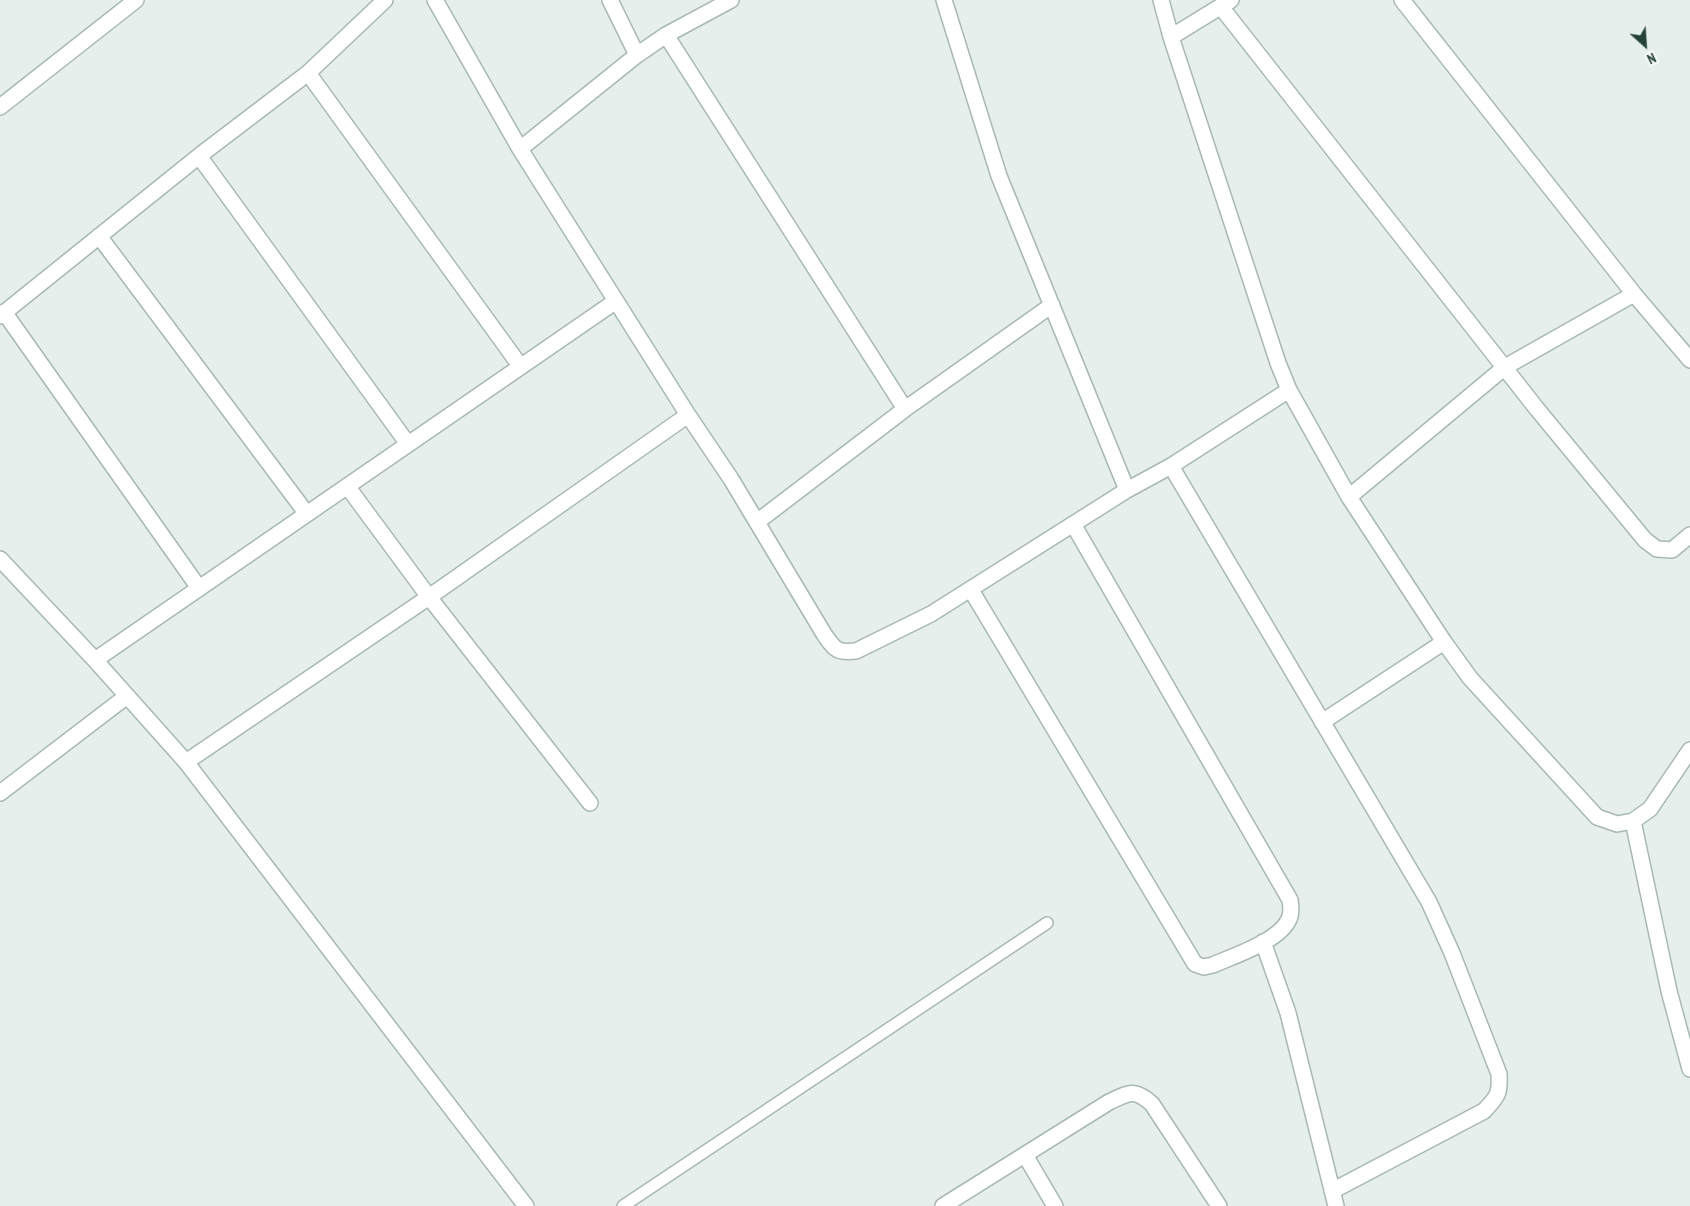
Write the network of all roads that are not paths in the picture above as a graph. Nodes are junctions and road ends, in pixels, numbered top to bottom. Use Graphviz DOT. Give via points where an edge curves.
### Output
graph roads {
  1 [pos="136,0"];
  2 [pos="385,0"];
  3 [pos="435,0"];
  4 [pos="610,0"];
  5 [pos="731,0"];
  6 [pos="944,0"];
  7 [pos="1161,0"];
  8 [pos="1402,0"];
  9 [pos="1226,3"];
  10 [pos="666,35"];
  11 [pos="1171,36"];
  12 [pos="637,55"];
  13 [pos="308,73"];
  14 [pos="0,108"];
  15 [pos="520,149"];
  16 [pos="199,156"];
  17 [pos="99,236"];
  18 [pos="1634,294"];
  19 [pos="616,302"];
  20 [pos="1052,305"];
  21 [pos="2,314"];
  22 [pos="1690,360"];
  23 [pos="521,367"];
  24 [pos="1505,367"];
  25 [pos="1289,390"];
  26 [pos="905,409"];
  27 [pos="688,415"];
  28 [pos="408,444"];
  29 [pos="1171,466"];
  30 [pos="347,486"];
  31 [pos="1127,490"];
  32 [pos="1349,497"];
  33 [pos="307,514"];
  34 [pos="757,522"];
  35 [pos="1073,524"];
  36 [pos="1690,535"];
  37 [pos="0,559"];
  38 [pos="199,588"];
  39 [pos="970,590"];
  40 [pos="429,597"];
  41 [pos="1444,642"];
  42 [pos="95,660"];
  43 [pos="127,696"];
  44 [pos="1322,722"];
  45 [pos="1690,750"];
  46 [pos="186,762"];
  47 [pos="0,793"];
  48 [pos="590,803"];
  49 [pos="1633,820"];
  50 [pos="1046,923"];
  51 [pos="1262,942"];
  52 [pos="1690,1069"];
  53 [pos="1025,1155"];
  54 [pos="1332,1191"];
  55 [pos="526,1206"];
  56 [pos="623,1206"];
  57 [pos="943,1206"];
  58 [pos="1055,1206"];
  59 [pos="1220,1206"];
  60 [pos="1336,1206"];
  1 -- 14 [label="street"];
  2 -- 13 [label="street"];
  3 -- 15 [label="street"];
  4 -- 12 [label="street"];
  5 -- 10 [label="street"];
  6 -- 20 [label="street" via="999,176"];
  7 -- 11 [label="street"];
  8 -- 18 [label="street"];
  9 -- 11 [label="street"];
  9 -- 24 [label="street"];
  10 -- 12 [label="street"];
  10 -- 26 [label="street"];
  11 -- 25 [label="street"];
  12 -- 15 [label="street"];
  13 -- 16 [label="street"];
  13 -- 23 [label="street"];
  15 -- 19 [label="street"];
  16 -- 17 [label="street"];
  16 -- 28 [label="street"];
  17 -- 21 [label="street"];
  17 -- 33 [label="street"];
  18 -- 22 [label="street"];
  18 -- 24 [label="street"];
  19 -- 23 [label="street"];
  19 -- 27 [label="street"];
  20 -- 26 [label="street"];
  20 -- 31 [label="street"];
  21 -- 38 [label="street"];
  23 -- 28 [label="street"];
  24 -- 32 [label="street"];
  24 -- 36 [label="street" via="1645,540 1657,549 1672,550"];
  25 -- 29 [label="street"];
  25 -- 32 [label="street"];
  26 -- 34 [label="street"];
  27 -- 34 [label="street"];
  27 -- 40 [label="street"];
  28 -- 30 [label="street"];
  29 -- 31 [label="street"];
  29 -- 44 [label="street"];
  30 -- 33 [label="street"];
  30 -- 40 [label="street"];
  31 -- 35 [label="street"];
  32 -- 41 [label="street"];
  33 -- 38 [label="street"];
  34 -- 39 [label="street" via="824,634 832,646 843,652 856,651 932,614"];
  35 -- 39 [label="street"];
  35 -- 51 [label="street" via="1290,900 1289,920 1281,930"];
  37 -- 42 [label="street"];
  38 -- 42 [label="street"];
  39 -- 51 [label="street" via="1195,964 1213,965"];
  40 -- 46 [label="street"];
  40 -- 48 [label="street"];
  41 -- 44 [label="street"];
  41 -- 49 [label="street" via="1470,678 1597,817 1617,824"];
  42 -- 43 [label="street"];
  43 -- 46 [label="street"];
  43 -- 47 [label="street"];
  44 -- 54 [label="street" via="1429,902 1499,1074 1500,1090 1484,1111"];
  45 -- 49 [label="street" via="1650,810"];
  46 -- 55 [label="street"];
  49 -- 52 [label="street" via="1669,991"];
  50 -- 56 [label="lane"];
  51 -- 54 [label="street" via="1288,1013"];
  53 -- 57 [label="street"];
  53 -- 58 [label="street"];
  53 -- 59 [label="street" via="1108,1102 1130,1092 1141,1094 1152,1104"];
  54 -- 60 [label="street"];
}
